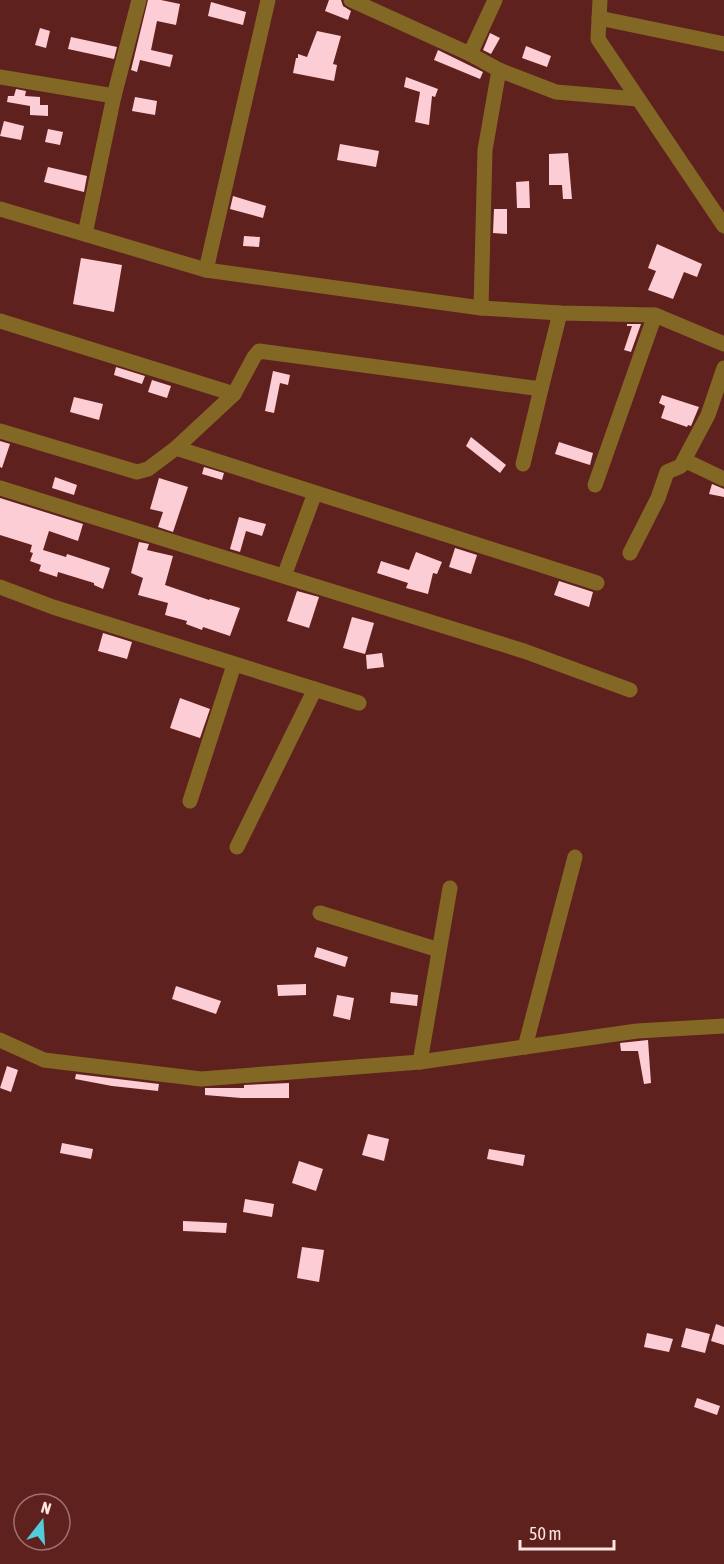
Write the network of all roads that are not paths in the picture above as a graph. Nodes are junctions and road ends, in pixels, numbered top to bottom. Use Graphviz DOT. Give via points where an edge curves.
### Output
graph roads {
  1 [pos="139,0"];
  2 [pos="268,0"];
  3 [pos="351,0"];
  4 [pos="495,0"];
  5 [pos="600,0"];
  6 [pos="599,18"];
  7 [pos="724,44"];
  8 [pos="470,54"];
  9 [pos="499,70"];
  10 [pos="0,77"];
  11 [pos="114,96"];
  12 [pos="639,99"];
  13 [pos="0,209"];
  14 [pos="724,226"];
  15 [pos="85,234"];
  16 [pos="206,270"];
  17 [pos="481,308"];
  18 [pos="560,313"];
  19 [pos="655,315"];
  20 [pos="0,321"];
  21 [pos="724,344"];
  22 [pos="724,368"];
  23 [pos="541,389"];
  24 [pos="234,394"];
  25 [pos="0,431"];
  26 [pos="176,448"];
  27 [pos="684,460"];
  28 [pos="523,464"];
  29 [pos="724,479"];
  30 [pos="595,485"];
  31 [pos="0,488"];
  32 [pos="315,493"];
  33 [pos="630,553"];
  34 [pos="284,576"];
  35 [pos="597,583"];
  36 [pos="0,587"];
  37 [pos="234,665"];
  38 [pos="315,689"];
  39 [pos="630,690"];
  40 [pos="359,703"];
  41 [pos="190,801"];
  42 [pos="237,847"];
  43 [pos="575,857"];
  44 [pos="450,888"];
  45 [pos="320,914"];
  46 [pos="439,950"];
  47 [pos="724,1026"];
  48 [pos="0,1040"];
  49 [pos="525,1047"];
  50 [pos="420,1062"];
  1 -- 11 [label="street"];
  2 -- 16 [label="street"];
  3 -- 8 [label="street"];
  4 -- 8 [label="street"];
  5 -- 6 [label="street"];
  6 -- 7 [label="street"];
  6 -- 12 [label="street" via="598,39"];
  8 -- 9 [label="street"];
  9 -- 12 [label="street" via="556,92"];
  9 -- 17 [label="street" via="485,150"];
  10 -- 11 [label="street"];
  11 -- 15 [label="street"];
  12 -- 14 [label="street"];
  13 -- 15 [label="street"];
  15 -- 16 [label="street"];
  16 -- 17 [label="street"];
  17 -- 18 [label="street"];
  18 -- 19 [label="street"];
  18 -- 23 [label="street"];
  19 -- 21 [label="street"];
  19 -- 30 [label="street"];
  20 -- 24 [label="street"];
  22 -- 27 [label="street" via="708,415"];
  23 -- 24 [label="street" via="259,351"];
  23 -- 28 [label="street"];
  24 -- 26 [label="street"];
  25 -- 26 [label="street" via="137,472 148,469"];
  26 -- 32 [label="street"];
  27 -- 29 [label="street"];
  27 -- 33 [label="street" via="681,466 667,472"];
  31 -- 34 [label="street"];
  32 -- 34 [label="street"];
  32 -- 35 [label="street"];
  34 -- 39 [label="street" via="524,651"];
  36 -- 37 [label="street"];
  37 -- 38 [label="street"];
  37 -- 41 [label="street"];
  38 -- 40 [label="street"];
  38 -- 42 [label="street"];
  43 -- 49 [label="street"];
  44 -- 46 [label="street"];
  45 -- 46 [label="street"];
  46 -- 50 [label="street"];
  47 -- 49 [label="street" via="637,1031"];
  48 -- 50 [label="street" via="44,1060 201,1079"];
  49 -- 50 [label="street"];
}
